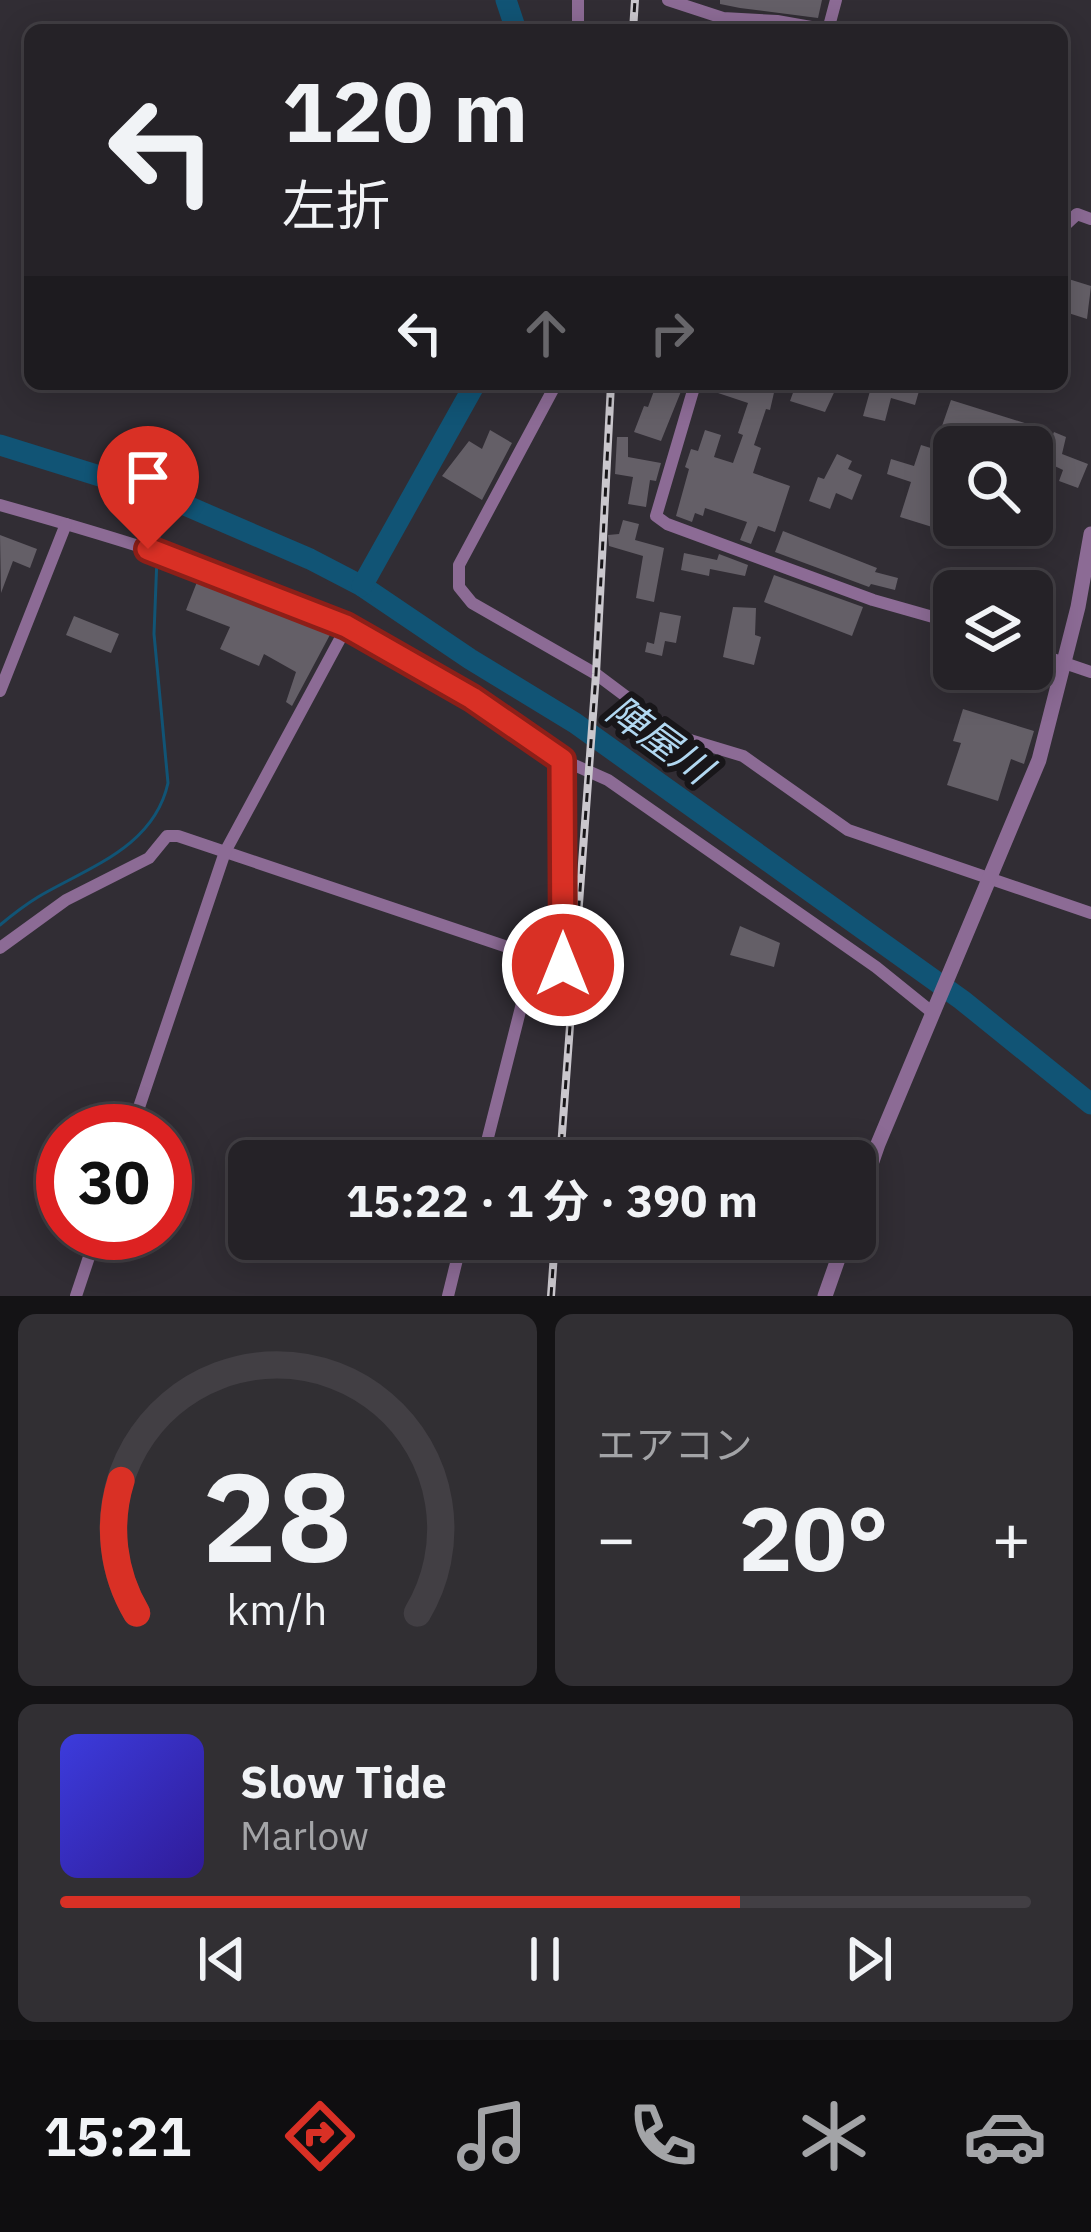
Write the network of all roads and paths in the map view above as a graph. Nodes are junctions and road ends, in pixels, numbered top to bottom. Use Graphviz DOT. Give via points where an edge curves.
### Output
graph roads {
  1 [pos="668,0"];
  2 [pos="794,24"];
  3 [pos="553,390"];
  4 [pos="693,390"];
  5 [pos="0,505"];
  6 [pos="66,524"];
  7 [pos="1091,534"];
  8 [pos="933,617"];
  9 [pos="346,626"];
  10 [pos="1053,659"];
  11 [pos="1065,663"];
  12 [pos="1091,672"];
  13 [pos="0,691"];
  14 [pos="562,760"];
  15 [pos="225,852"];
  16 [pos="992,879"];
  17 [pos="1091,913"];
  18 [pos="0,947"];
  19 [pos="534,956"];
  20 [pos="935,1010"];
  21 [pos="140,1104"];
  22 [pos="487,1140"];
  23 [pos="876,1158"];
  24 [pos="88,1260"];
  25 [pos="457,1260"];
  26 [pos="837,1260"];
  27 [pos="76,1296"];
  28 [pos="448,1296"];
  29 [pos="825,1296"];
  1 -- 2 [label="street" via="723,18"];
  3 -- 16 [label="street" via="459,565 459,587 472,602 596,674 680,736 743,756 848,830"];
  4 -- 8 [label="street" via="656,516"];
  5 -- 6 [label="street"];
  6 -- 9 [label="street" via="189,562"];
  6 -- 13 [label="street"];
  7 -- 11 [label="street"];
  9 -- 14 [label="street"];
  9 -- 15 [label="street"];
  10 -- 11 [label="street"];
  11 -- 12 [label="street"];
  11 -- 16 [label="street" via="1039,760"];
  14 -- 19 [label="street" via="563,965"];
  14 -- 20 [label="street" via="602,776"];
  15 -- 18 [label="street" via="167,836 149,857"];
  15 -- 19 [label="street"];
  15 -- 21 [label="street"];
  16 -- 17 [label="street"];
  16 -- 20 [label="street"];
  19 -- 22 [label="street"];
  20 -- 23 [label="street"];
  24 -- 27 [label="street"];
  25 -- 28 [label="street"];
  26 -- 29 [label="street"];
}
